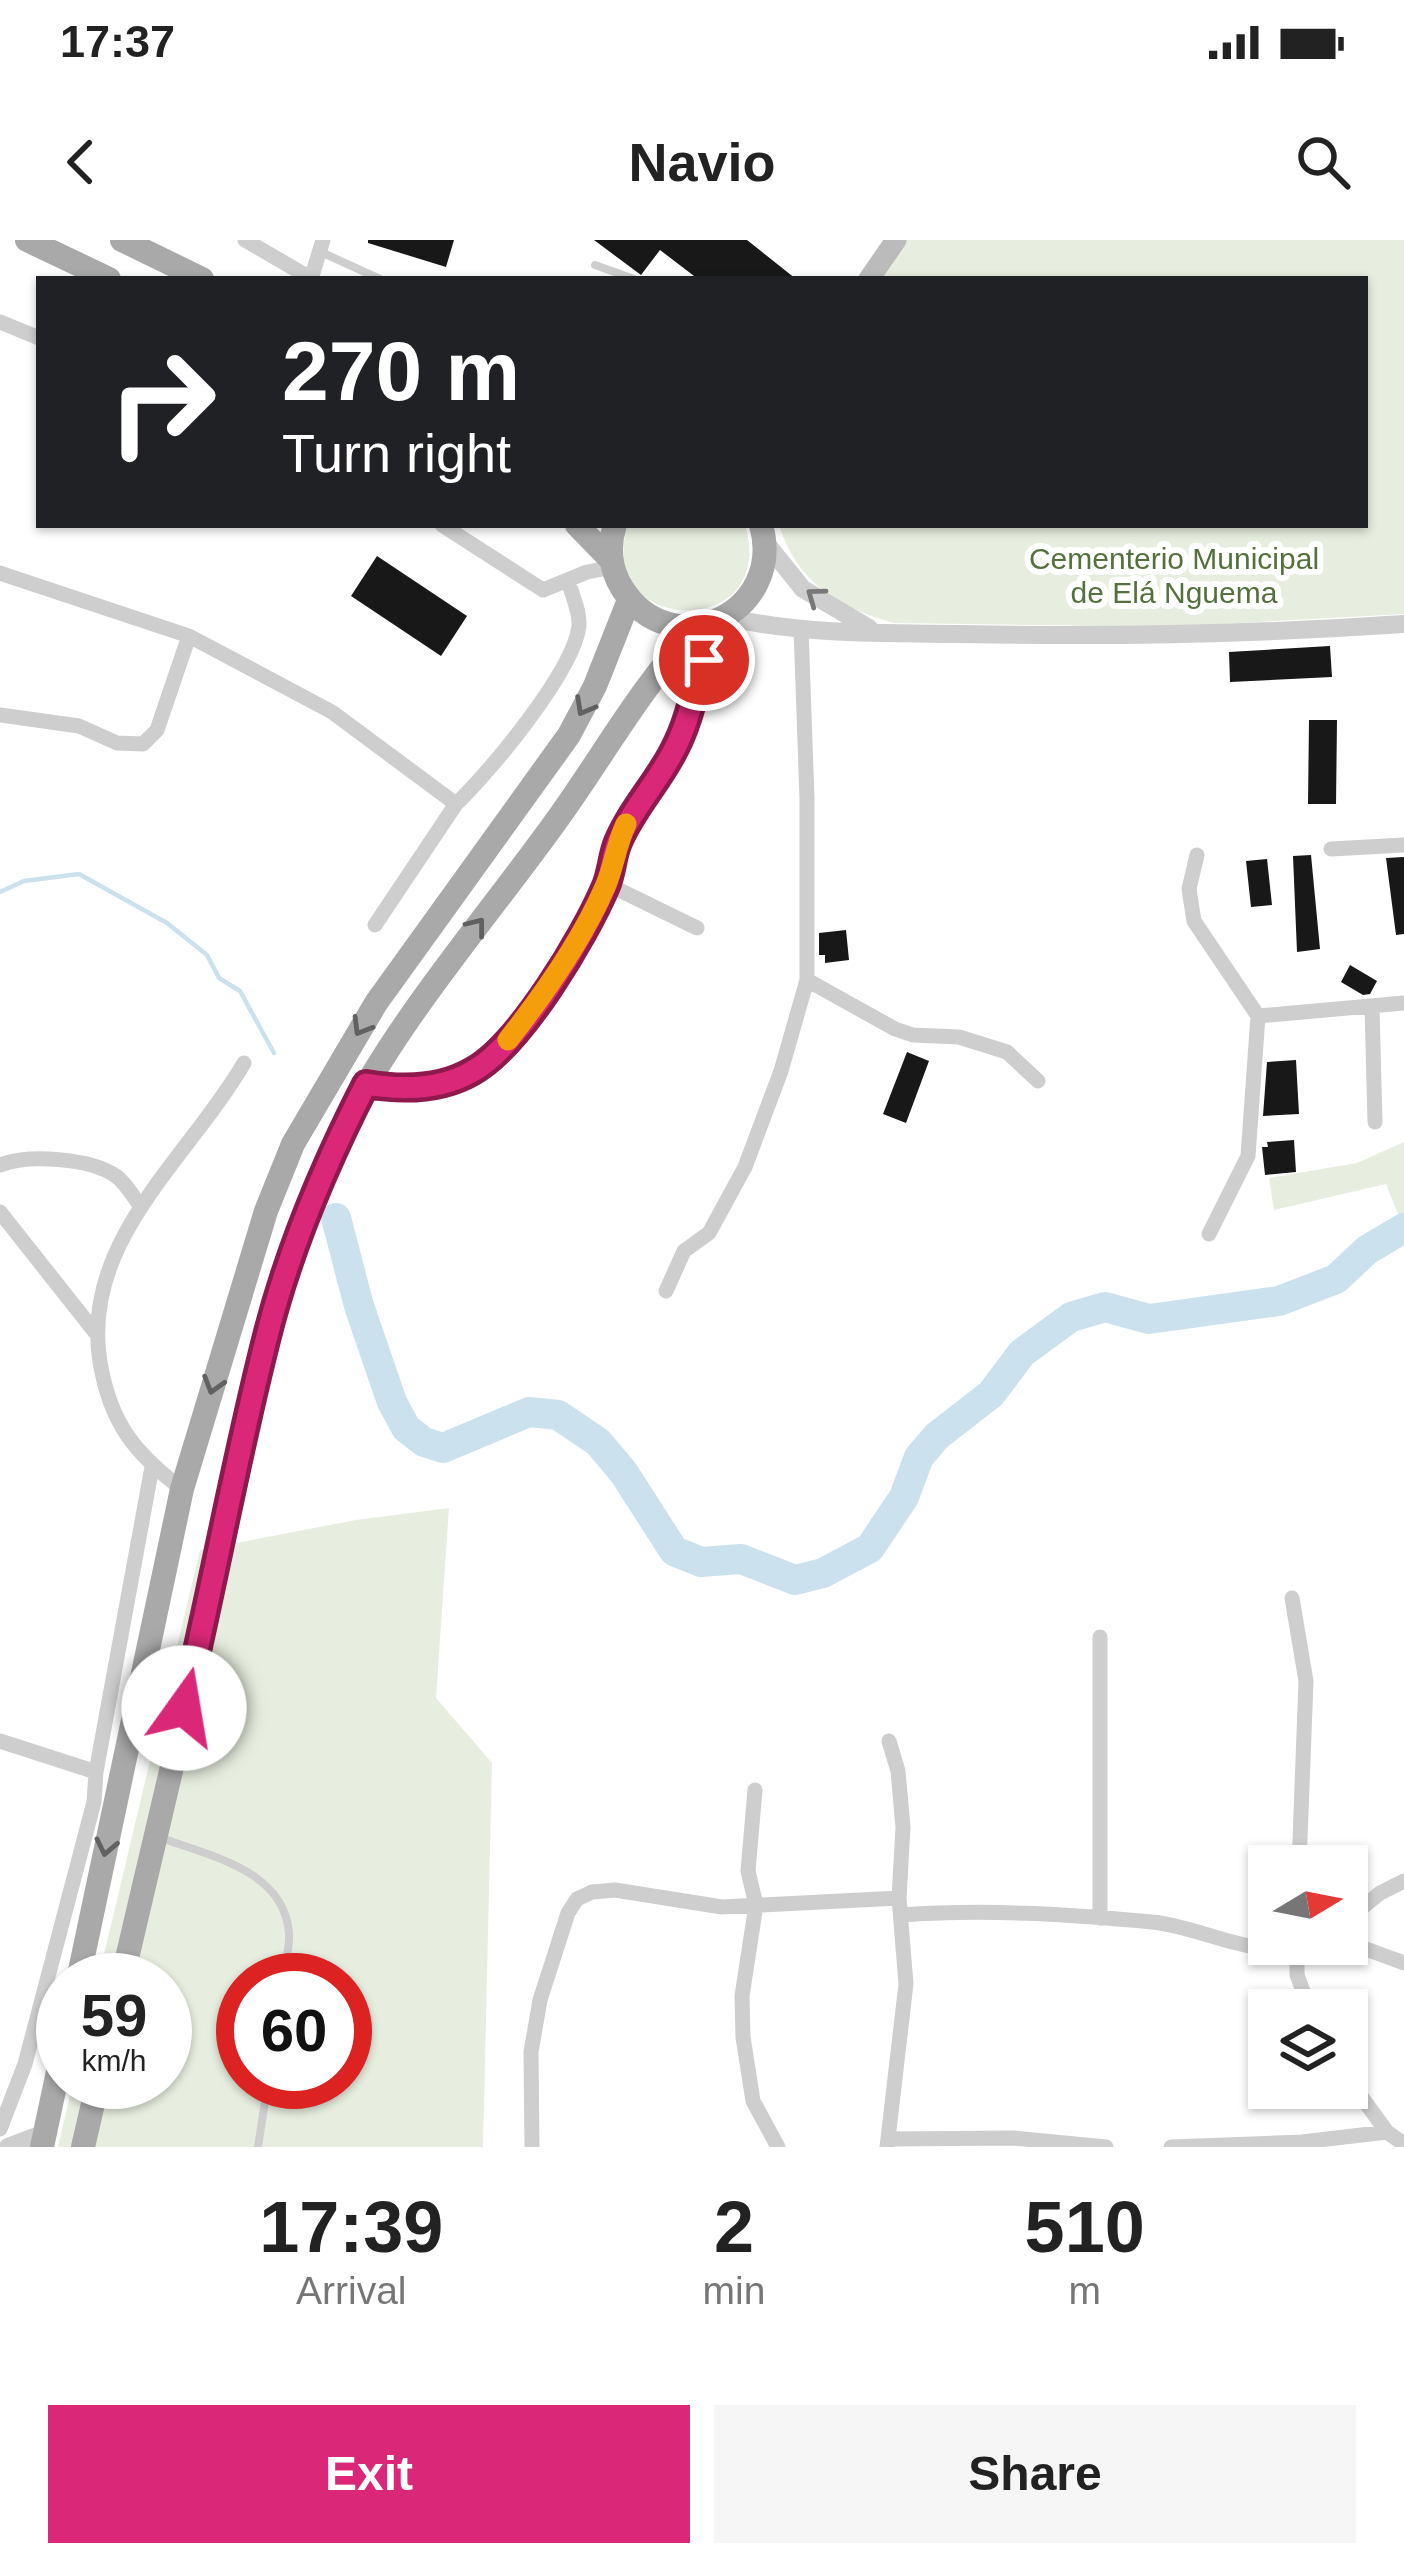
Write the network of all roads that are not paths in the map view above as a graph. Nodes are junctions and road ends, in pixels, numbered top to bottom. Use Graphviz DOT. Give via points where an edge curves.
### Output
graph roads {
  1 [pos="28,240"];
  2 [pos="122,240"];
  3 [pos="245,240"];
  4 [pos="896,240"];
  5 [pos="321,246"];
  6 [pos="595,265"];
  7 [pos="103,276"];
  8 [pos="196,276"];
  9 [pos="307,276"];
  10 [pos="313,276"];
  11 [pos="375,276"];
  12 [pos="626,276"];
  13 [pos="871,276"];
  14 [pos="0,322"];
  15 [pos="36,337"];
  16 [pos="446,528"];
  17 [pos="580,528"];
  18 [pos="615,528"];
  19 [pos="763,530"];
  20 [pos="612,563"];
  21 [pos="0,573"];
  22 [pos="568,580"];
  23 [pos="629,599"];
  24 [pos="711,622"];
  25 [pos="1404,624"];
  26 [pos="801,628"];
  27 [pos="879,633"];
  28 [pos="189,636"];
  29 [pos="0,715"];
  30 [pos="456,804"];
  31 [pos="1404,844"];
  32 [pos="1331,848"];
  33 [pos="1197,855"];
  34 [pos="607,884"];
  35 [pos="375,925"];
  36 [pos="697,928"];
  37 [pos="807,980"];
  38 [pos="1404,1003"];
  39 [pos="1372,1007"];
  40 [pos="1258,1016"];
  41 [pos="244,1064"];
  42 [pos="1039,1082"];
  43 [pos="366,1084"];
  44 [pos="1375,1122"];
  45 [pos="0,1165"];
  46 [pos="141,1208"];
  47 [pos="0,1212"];
  48 [pos="1209,1234"];
  49 [pos="666,1291"];
  50 [pos="95,1332"];
  51 [pos="152,1466"];
  52 [pos="182,1490"];
  53 [pos="1292,1598"];
  54 [pos="1100,1636"];
  55 [pos="0,1741"];
  56 [pos="889,1741"];
  57 [pos="96,1772"];
  58 [pos="755,1790"];
  59 [pos="155,1835"];
  60 [pos="1300,1845"];
  61 [pos="1404,1880"];
  62 [pos="1368,1900"];
  63 [pos="756,1905"];
  64 [pos="900,1907"];
  65 [pos="1100,1918"];
  66 [pos="1248,1945"];
  67 [pos="1368,1950"];
  68 [pos="83,1953"];
  69 [pos="128,1953"];
  70 [pos="287,1953"];
  71 [pos="1404,1964"];
  72 [pos="1368,2106"];
  73 [pos="50,2109"];
  74 [pos="92,2109"];
  75 [pos="264,2109"];
  76 [pos="0,2128"];
  77 [pos="1387,2132"];
  78 [pos="44,2140"];
  79 [pos="888,2143"];
  80 [pos="1303,2144"];
  81 [pos="1404,2144"];
  82 [pos="1206,2146"];
  83 [pos="8,2147"];
  84 [pos="83,2147"];
  85 [pos="258,2147"];
  86 [pos="532,2147"];
  87 [pos="778,2147"];
  88 [pos="1106,2147"];
  89 [pos="1171,2147"];
  1 -- 7 [label="main road"];
  2 -- 8 [label="main road"];
  3 -- 9 [label="street"];
  4 -- 13 [label="main road"];
  5 -- 10 [label="street"];
  5 -- 11 [label="lane"];
  6 -- 12 [label="lane"];
  14 -- 15 [label="street"];
  16 -- 22 [label="street" via="531,586 554,589"];
  17 -- 20 [label="main road"];
  18 -- 20 [label="main road"];
  19 -- 24 [label="main road" via="756,586"];
  27 -- 19 [label="street, one-way" via="803,589"];
  20 -- 22 [label="street"];
  20 -- 23 [label="main road"];
  21 -- 28 [label="street"];
  22 -- 30 [label="street" via="579,625 568,652 507,750"];
  23 -- 24 [label="main road" via="661,621"];
  23 -- 52 [label="main road, one-way" via="568,735 376,1003 293,1144"];
  24 -- 26 [label="street"];
  24 -- 34 [label="street" via="678,743 635,807"];
  43 -- 24 [label="main road, one-way" via="646,685"];
  25 -- 27 [label="street" via="1222,634"];
  26 -- 27 [label="street"];
  26 -- 37 [label="street"];
  28 -- 29 [label="street" via="157,730 142,744"];
  28 -- 30 [label="street" via="332,712"];
  30 -- 35 [label="street"];
  31 -- 32 [label="street"];
  33 -- 40 [label="street" via="1194,920"];
  34 -- 36 [label="street"];
  34 -- 43 [label="street" via="558,973 499,1052 452,1081"];
  37 -- 42 [label="street" via="896,1029 1000,1049"];
  37 -- 49 [label="street" via="745,1167 709,1233 684,1251"];
  38 -- 39 [label="street"];
  39 -- 40 [label="street"];
  39 -- 44 [label="street"];
  40 -- 48 [label="street" via="1248,1156"];
  41 -- 46 [label="street"];
  43 -- 59 [label="main road" via="308,1208 266,1339"];
  45 -- 46 [label="street" via="18,1158 75,1162 117,1177"];
  46 -- 50 [label="street" via="106,1274"];
  47 -- 50 [label="street"];
  50 -- 51 [label="street" via="110,1407"];
  51 -- 52 [label="street"];
  51 -- 57 [label="street"];
  52 -- 68 [label="main road, one-way"];
  53 -- 60 [label="street" via="1306,1682"];
  54 -- 65 [label="street"];
  55 -- 57 [label="street"];
  56 -- 64 [label="street" via="903,1827"];
  57 -- 76 [label="street" via="49,1980"];
  58 -- 63 [label="street" via="748,1871"];
  59 -- 69 [label="main road"];
  59 -- 70 [label="lane" via="247,1870 271,1888 284,1908"];
  61 -- 62 [label="street"];
  63 -- 64 [label="street"];
  63 -- 86 [label="street" via="614,1890 577,1899 540,2000 531,2052"];
  63 -- 87 [label="street" via="743,2037 753,2101"];
  64 -- 65 [label="street"];
  64 -- 79 [label="street" via="906,1984"];
  65 -- 66 [label="street" via="1184,1927"];
  67 -- 71 [label="street"];
  72 -- 77 [label="street"];
  73 -- 78 [label="main road"];
  74 -- 84 [label="main road"];
  75 -- 85 [label="lane"];
  77 -- 80 [label="street"];
  77 -- 81 [label="street"];
  78 -- 83 [label="street"];
  79 -- 88 [label="street" via="1014,2138"];
  80 -- 82 [label="street"];
  82 -- 89 [label="street"];
}
